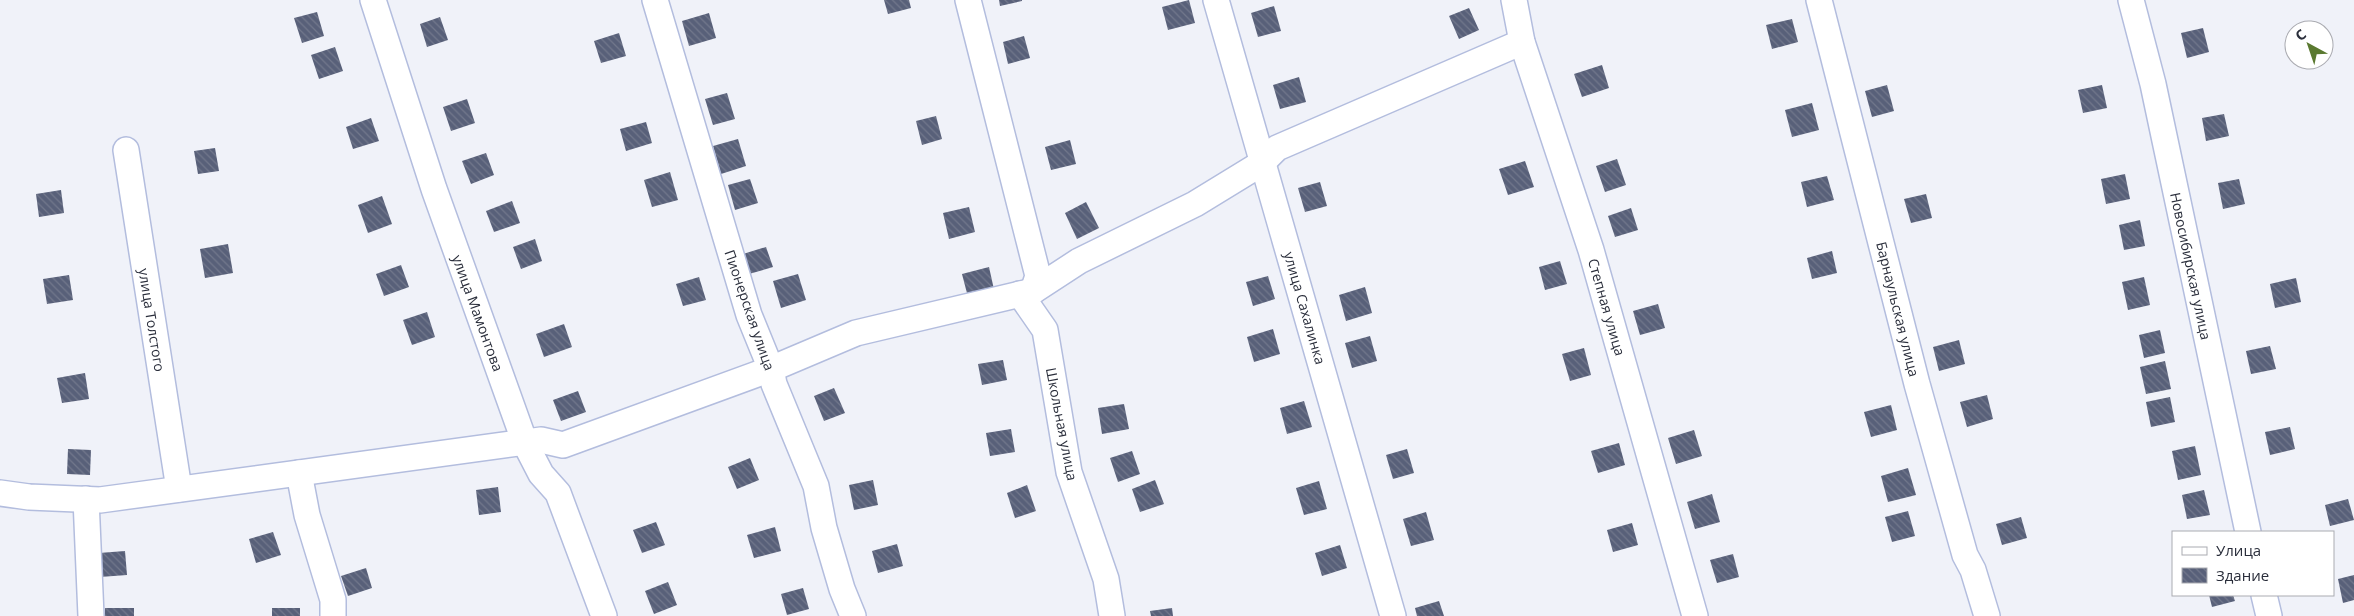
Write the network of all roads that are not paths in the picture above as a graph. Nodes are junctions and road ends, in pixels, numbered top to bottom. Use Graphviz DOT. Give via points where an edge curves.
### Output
graph roads {
  1 [pos="373,0"];
  2 [pos="655,0"];
  3 [pos="968,0"];
  4 [pos="1216,0"];
  5 [pos="1514,0"];
  6 [pos="1819,0"];
  7 [pos="2131,0"];
  8 [pos="1522,42"];
  9 [pos="126,150"];
  10 [pos="1262,162"];
  11 [pos="1026,292"];
  12 [pos="771,369"];
  13 [pos="524,443"];
  14 [pos="298,473"];
  15 [pos="179,489"];
  16 [pos="0,493"];
  17 [pos="86,499"];
  18 [pos="2248,531"];
  19 [pos="2264,596"];
  20 [pos="91,616"];
  21 [pos="333,616"];
  22 [pos="604,616"];
  23 [pos="854,616"];
  24 [pos="1112,616"];
  25 [pos="1393,616"];
  26 [pos="1695,616"];
  27 [pos="1987,616"];
  28 [pos="2269,616"];
  1 -- 13 [label="street, улица Мамонтова" via="434,189"];
  2 -- 12 [label="street, Пионерская улица" via="749,315"];
  3 -- 11 [label="street" via="1038,276"];
  4 -- 10 [label="street, улица Сахалинка"];
  5 -- 8 [label="street, Степная улица"];
  6 -- 27 [label="street, Барнаульская улица" via="1917,384 1965,555"];
  7 -- 18 [label="street, Новосибирская улица" via="2155,94"];
  8 -- 10 [label="street" via="1277,148"];
  8 -- 26 [label="street, Степная улица" via="1591,250"];
  9 -- 15 [label="street, улица Толстого"];
  10 -- 11 [label="street" via="1195,204 1079,261"];
  10 -- 25 [label="street, улица Сахалинка"];
  11 -- 12 [label="street" via="856,333"];
  11 -- 24 [label="street, Школьная улица" via="1045,330 1069,472 1106,580"];
  12 -- 13 [label="street" via="563,445 542,440"];
  12 -- 23 [label="street, Пионерская улица" via="774,384 816,486 839,580"];
  13 -- 14 [label="street"];
  13 -- 22 [label="street, улица Мамонтова" via="541,474 558,493"];
  14 -- 15 [label="street"];
  14 -- 21 [label="street" via="333,600"];
  15 -- 17 [label="street"];
  16 -- 17 [label="street"];
  17 -- 20 [label="street"];
  19 -- 28 [label="street"];
}
